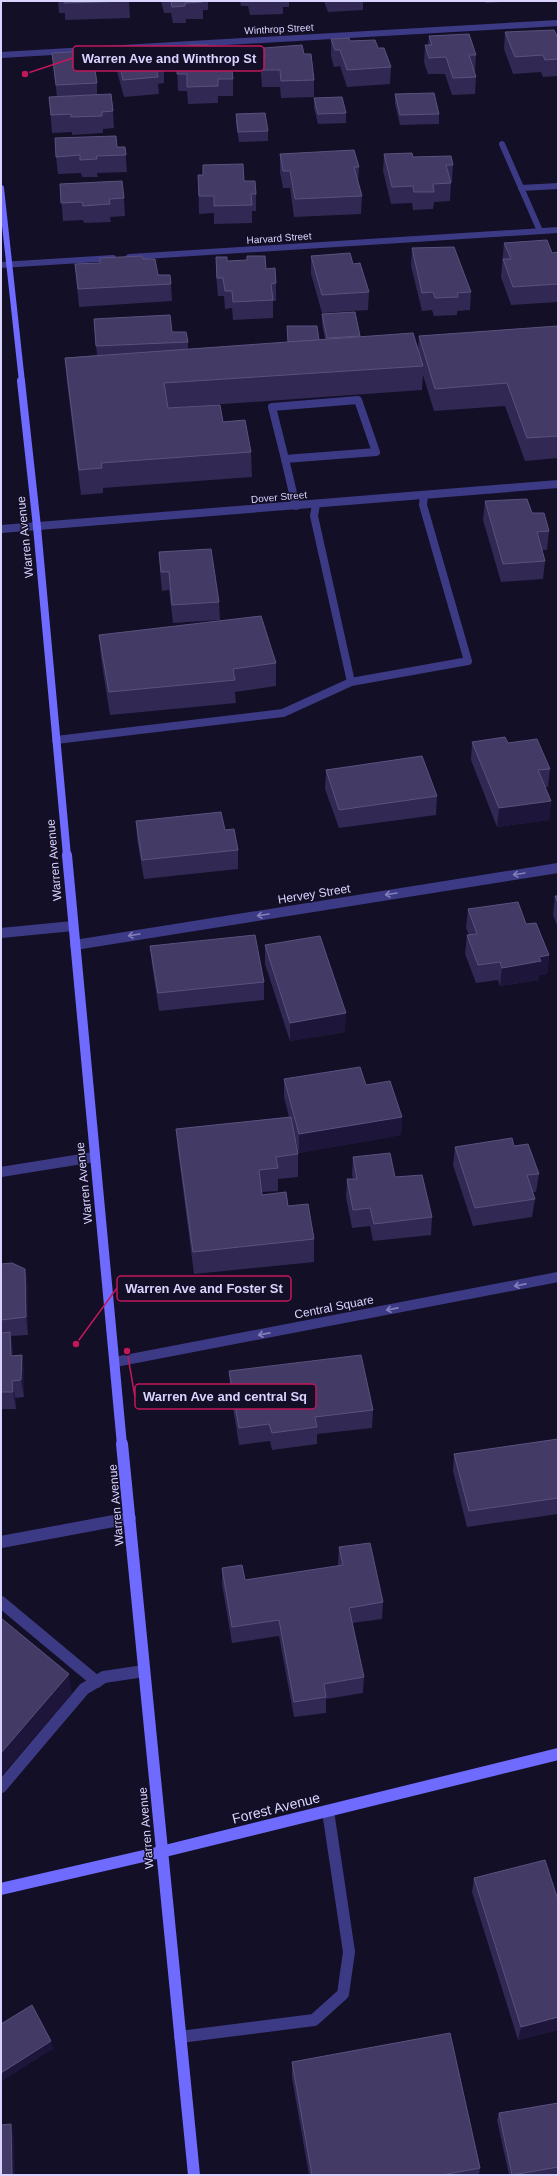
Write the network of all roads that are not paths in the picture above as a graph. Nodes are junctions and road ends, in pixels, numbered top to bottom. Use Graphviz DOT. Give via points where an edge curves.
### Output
graph roads {
  1 [pos="558,22"];
  2 [pos="1,55"];
  3 [pos="502,144"];
  4 [pos="558,186"];
  5 [pos="1,188"];
  6 [pos="521,188"];
  7 [pos="558,230"];
  8 [pos="540,231"];
  9 [pos="5,265"];
  10 [pos="284,459"];
  11 [pos="558,484"];
  12 [pos="424,495"];
  13 [pos="316,504"];
  14 [pos="296,506"];
  15 [pos="37,526"];
  16 [pos="1,529"];
  17 [pos="351,682"];
  18 [pos="56,740"];
  19 [pos="558,868"];
  20 [pos="73,926"];
  21 [pos="1,934"];
  22 [pos="75,944"];
  23 [pos="94,1157"];
  24 [pos="1,1172"];
  25 [pos="558,1277"];
  26 [pos="115,1362"];
  27 [pos="130,1518"];
  28 [pos="1,1542"];
  29 [pos="1,1602"];
  30 [pos="144,1671"];
  31 [pos="97,1682"];
  32 [pos="558,1754"];
  33 [pos="1,1787"];
  34 [pos="328,1811"];
  35 [pos="161,1852"];
  36 [pos="1,1889"];
  37 [pos="180,2037"];
  38 [pos="194,2175"];
  1 -- 2 [label="street, Winthrop Street"];
  3 -- 6 [label="street"];
  4 -- 6 [label="street"];
  5 -- 9 [label="main road, Warren Avenue"];
  6 -- 8 [label="street"];
  7 -- 8 [label="street, Harvard Street"];
  8 -- 9 [label="street, Harvard Street"];
  9 -- 15 [label="main road, Warren Avenue"];
  10 -- 10 [label="street" via="376,452 358,400 272,407"];
  10 -- 14 [label="street"];
  11 -- 12 [label="street, Dover Street"];
  12 -- 13 [label="street, Dover Street"];
  12 -- 17 [label="street" via="423,505 468,661"];
  13 -- 14 [label="street, Dover Street"];
  13 -- 17 [label="street" via="314,516"];
  14 -- 15 [label="street, Dover Street"];
  15 -- 16 [label="street, Dover Street"];
  15 -- 18 [label="main road, Warren Avenue"];
  17 -- 18 [label="street" via="283,713"];
  18 -- 20 [label="main road, Warren Avenue"];
  19 -- 22 [label="street, Hervey Street, one-way"];
  20 -- 21 [label="street"];
  20 -- 22 [label="main road, Warren Avenue"];
  22 -- 23 [label="main road, Warren Avenue"];
  23 -- 24 [label="street"];
  23 -- 26 [label="main road, Warren Avenue"];
  25 -- 26 [label="street, Central Square, one-way"];
  26 -- 27 [label="main road, Warren Avenue"];
  27 -- 28 [label="street"];
  27 -- 30 [label="main road, Warren Avenue"];
  29 -- 31 [label="street" via="32,1637"];
  30 -- 31 [label="street" via="104,1677"];
  30 -- 35 [label="main road, Warren Avenue"];
  31 -- 33 [label="street" via="84,1689"];
  32 -- 34 [label="main road, Forest Avenue"];
  34 -- 35 [label="main road, Forest Avenue"];
  34 -- 37 [label="street" via="349,1952 343,1994 314,2020"];
  35 -- 36 [label="main road, Forest Avenue"];
  35 -- 37 [label="main road, Warren Avenue"];
  37 -- 38 [label="main road, Warren Avenue"];
}
